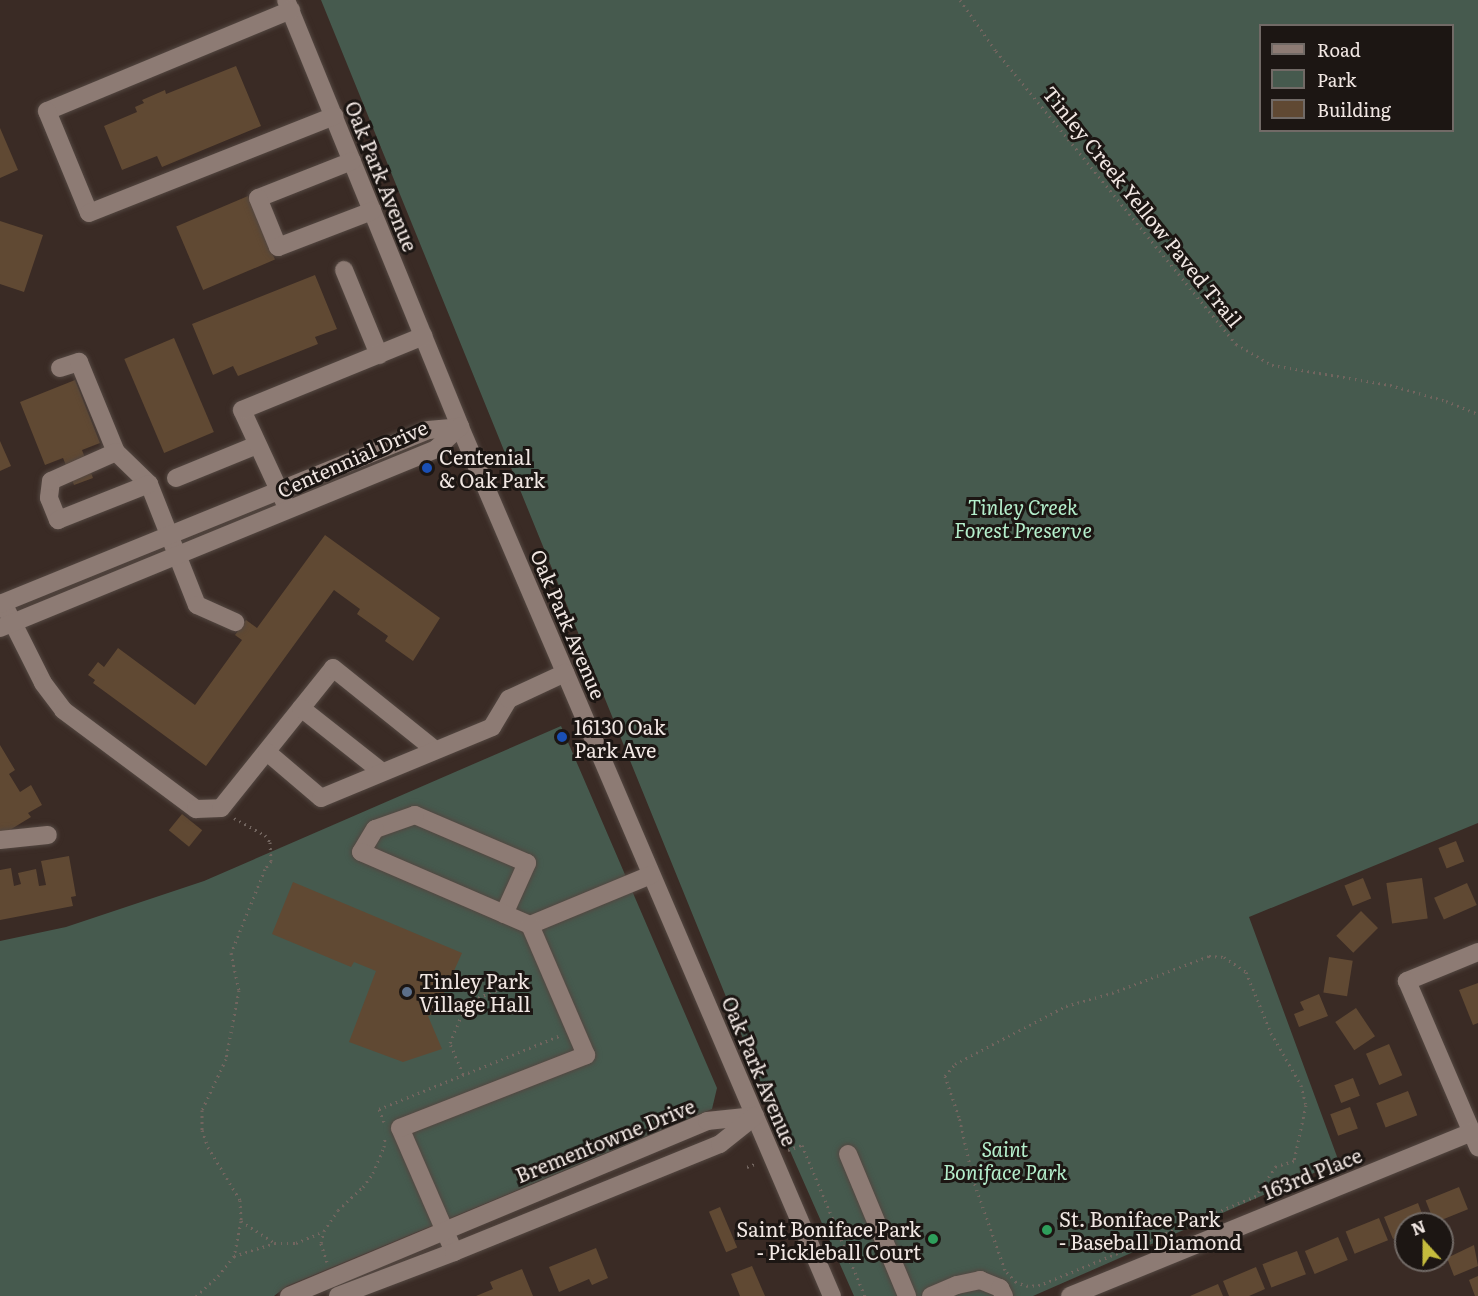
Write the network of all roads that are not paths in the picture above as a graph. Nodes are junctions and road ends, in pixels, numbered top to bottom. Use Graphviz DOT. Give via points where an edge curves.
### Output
graph roads {
  1 [pos="289,5"];
  2 [pos="334,116"];
  3 [pos="352,161"];
  4 [pos="372,211"];
  5 [pos="344,270"];
  6 [pos="423,336"];
  7 [pos="379,354"];
  8 [pos="60,368"];
  9 [pos="460,427"];
  10 [pos="257,445"];
  11 [pos="116,452"];
  12 [pos="176,478"];
  13 [pos="149,484"];
  14 [pos="279,491"];
  15 [pos="288,510"];
  16 [pos="170,536"];
  17 [pos="178,556"];
  18 [pos="1,604"];
  19 [pos="235,622"];
  20 [pos="6,625"];
  21 [pos="565,673"];
  22 [pos="302,708"];
  23 [pos="435,750"];
  24 [pos="267,753"];
  25 [pos="382,772"];
  26 [pos="48,835"];
  27 [pos="0,840"];
  28 [pos="651,875"];
  29 [pos="504,914"];
  30 [pos="530,925"];
  31 [pos="1478,952"];
  32 [pos="755,1116"];
  33 [pos="1475,1139"];
  34 [pos="848,1154"];
  35 [pos="444,1230"];
  36 [pos="454,1252"];
  37 [pos="338,1273"];
  38 [pos="343,1294"];
  39 [pos="289,1296"];
  40 [pos="832,1296"];
  41 [pos="906,1296"];
  42 [pos="931,1296"];
  43 [pos="1004,1296"];
  44 [pos="1070,1296"];
  1 -- 2 [label="street, Oak Park Avenue"];
  1 -- 2 [label="street" via="47,111 89,213"];
  2 -- 3 [label="street, Oak Park Avenue"];
  3 -- 4 [label="street, Oak Park Avenue"];
  3 -- 4 [label="street" via="258,198 278,247"];
  4 -- 6 [label="street, Oak Park Avenue"];
  5 -- 7 [label="street"];
  6 -- 7 [label="street"];
  6 -- 9 [label="street, Oak Park Avenue"];
  7 -- 10 [label="street" via="242,410"];
  8 -- 11 [label="street" via="79,362"];
  9 -- 14 [label="street, Centennial Drive" via="428,430"];
  9 -- 15 [label="street, Centennial Drive" via="436,450"];
  9 -- 21 [label="street, Oak Park Avenue"];
  10 -- 12 [label="street"];
  10 -- 14 [label="street"];
  11 -- 13 [label="street"];
  11 -- 13 [label="street" via="51,481 49,498 58,520"];
  13 -- 16 [label="street"];
  14 -- 15 [label="street"];
  14 -- 16 [label="street, Centennial Drive"];
  15 -- 17 [label="street, Centennial Drive"];
  16 -- 17 [label="street"];
  16 -- 18 [label="street, Centennial Drive"];
  17 -- 19 [label="street" via="197,605"];
  17 -- 20 [label="street, Centennial Drive"];
  18 -- 20 [label="street"];
  20 -- 24 [label="street" via="63,710 196,809 221,807"];
  21 -- 23 [label="street" via="509,699 492,727"];
  21 -- 28 [label="street, Oak Park Avenue"];
  22 -- 23 [label="street" via="333,668"];
  22 -- 24 [label="street"];
  22 -- 25 [label="street"];
  23 -- 25 [label="street"];
  24 -- 25 [label="street" via="321,798"];
  26 -- 27 [label="street"];
  28 -- 30 [label="street"];
  28 -- 32 [label="street, Oak Park Avenue"];
  29 -- 29 [label="street" via="494,909 361,852 375,829 415,815 516,858 526,863"];
  29 -- 30 [label="street"];
  30 -- 35 [label="street" via="586,1055 400,1128"];
  31 -- 33 [label="street" via="1407,981"];
  32 -- 35 [label="street, Brementowne Drive" via="707,1121"];
  32 -- 36 [label="street" via="720,1144"];
  32 -- 40 [label="street, Oak Park Avenue"];
  33 -- 44 [label="street, 163rd Place"];
  34 -- 41 [label="street"];
  35 -- 36 [label="street"];
  35 -- 37 [label="street, Brementowne Drive"];
  36 -- 38 [label="street"];
  37 -- 38 [label="street"];
  37 -- 39 [label="street, Brementowne Drive"];
  42 -- 43 [label="street" via="980,1280 1000,1288"];
}
